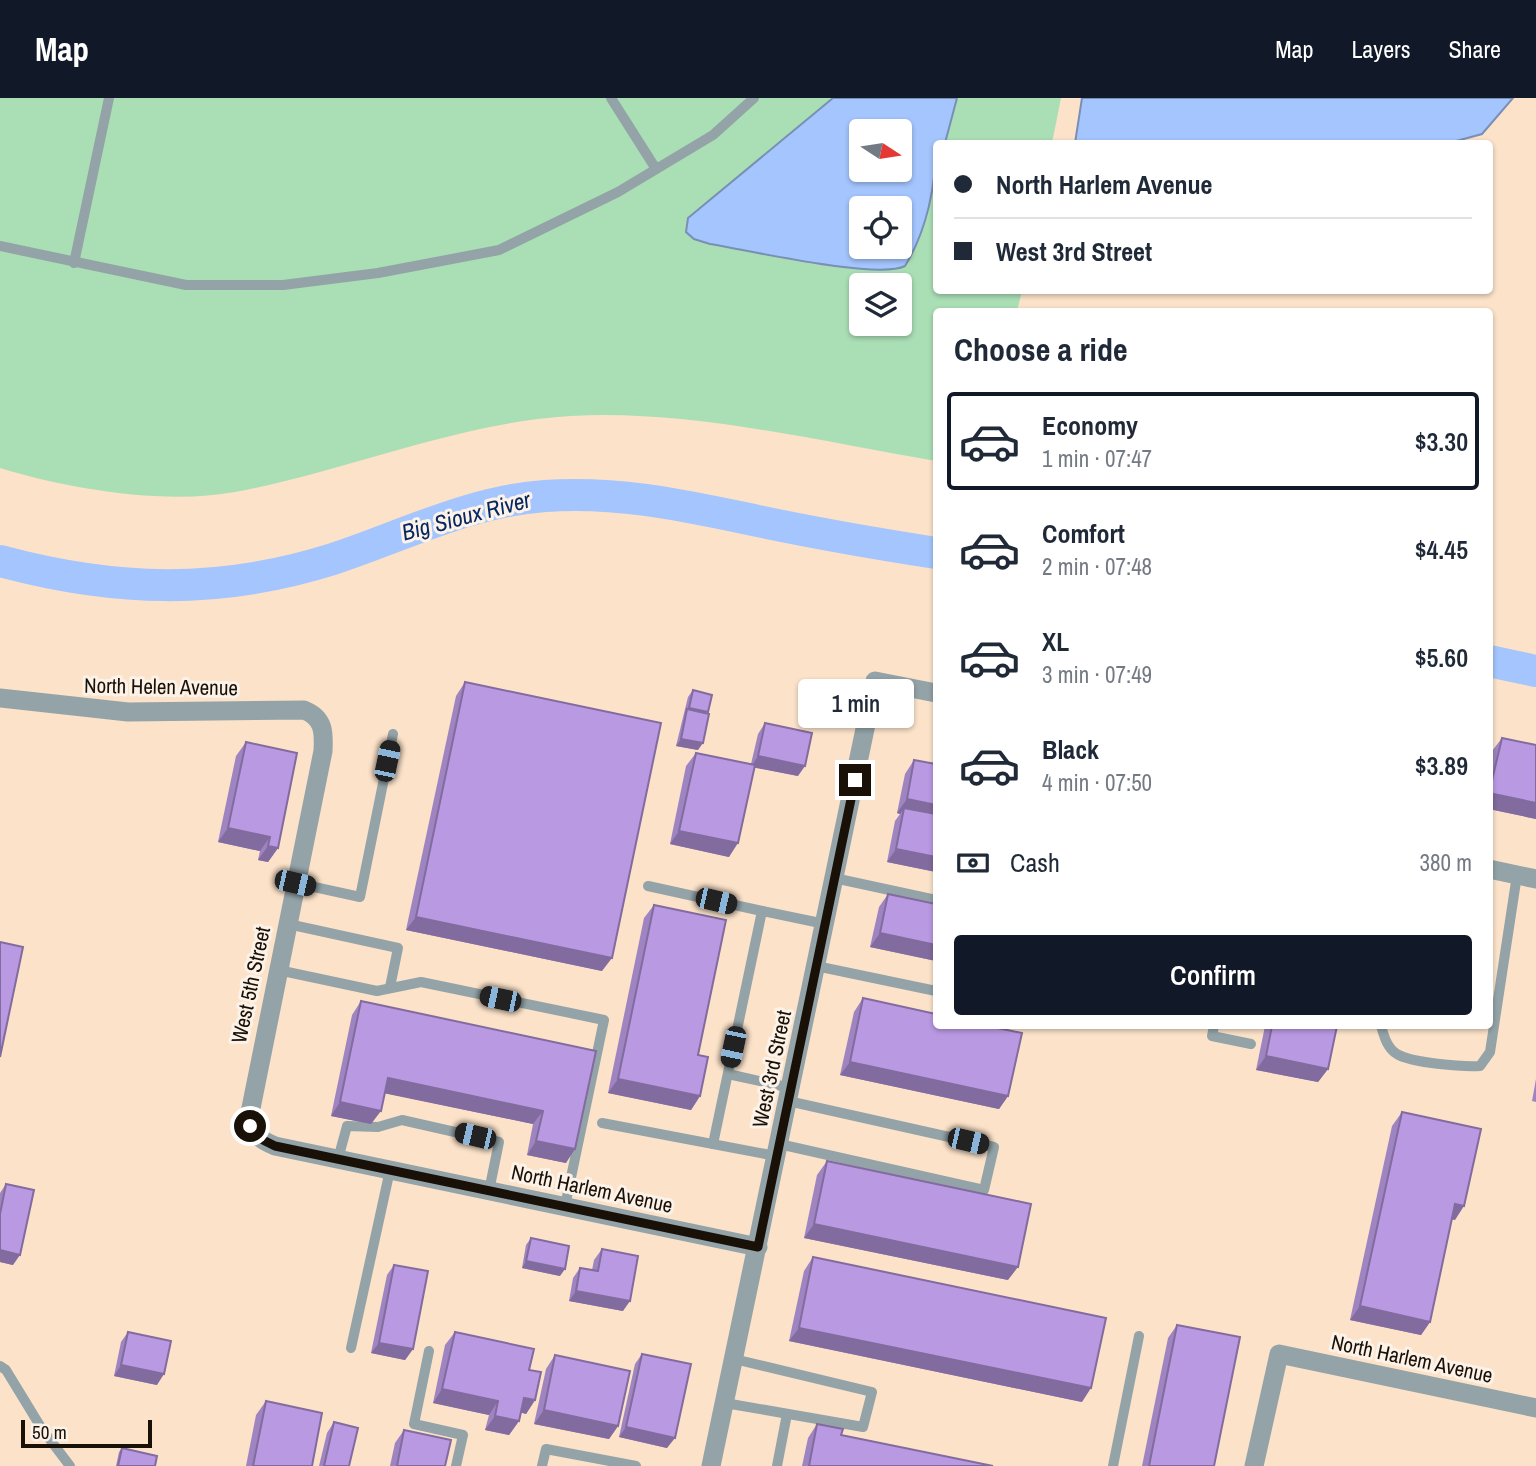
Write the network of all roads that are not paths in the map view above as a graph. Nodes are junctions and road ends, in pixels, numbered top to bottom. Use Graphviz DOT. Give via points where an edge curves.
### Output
graph roads {
  1 [pos="109,98"];
  2 [pos="611,98"];
  3 [pos="754,98"];
  4 [pos="656,169"];
  5 [pos="0,246"];
  6 [pos="74,263"];
  7 [pos="933,693"];
  8 [pos="0,698"];
  9 [pos="320,719"];
  10 [pos="393,734"];
  11 [pos="1493,870"];
  12 [pos="1526,877"];
  13 [pos="834,878"];
  14 [pos="295,883"];
  15 [pos="648,886"];
  16 [pos="933,899"];
  17 [pos="762,911"];
  18 [pos="287,924"];
  19 [pos="825,924"];
  20 [pos="816,966"];
  21 [pos="278,970"];
  22 [pos="390,987"];
  23 [pos="933,990"];
  24 [pos="1213,1029"];
  25 [pos="1382,1029"];
  26 [pos="1251,1044"];
  27 [pos="728,1074"];
  28 [pos="790,1094"];
  29 [pos="602,1122"];
  30 [pos="255,1136"];
  31 [pos="713,1144"];
  32 [pos="778,1150"];
  33 [pos="338,1159"];
  34 [pos="390,1170"];
  35 [pos="489,1191"];
  36 [pos="565,1206"];
  37 [pos="758,1247"];
  38 [pos="1139,1336"];
  39 [pos="351,1349"];
  40 [pos="429,1351"];
  41 [pos="734,1359"];
  42 [pos="0,1366"];
  43 [pos="725,1403"];
  44 [pos="1536,1408"];
  45 [pos="787,1414"];
  46 [pos="70,1466"];
  47 [pos="456,1466"];
  48 [pos="542,1466"];
  49 [pos="636,1466"];
  50 [pos="712,1466"];
  51 [pos="777,1466"];
  52 [pos="1113,1466"];
  53 [pos="1254,1466"];
  1 -- 6 [label="lane"];
  2 -- 4 [label="lane"];
  3 -- 4 [label="lane" via="713,135"];
  4 -- 6 [label="lane" via="499,250 378,272 283,285 186,285"];
  5 -- 6 [label="lane"];
  7 -- 13 [label="street, West 3rd Street" via="875,681"];
  8 -- 9 [label="street, North Helen Avenue" via="141,712 304,710"];
  9 -- 14 [label="street, West 5th Street" via="323,751"];
  10 -- 14 [label="lane" via="360,897"];
  11 -- 12 [label="street"];
  12 -- 25 [label="lane" via="1490,1052 1480,1066 1457,1067 1398,1055"];
  13 -- 16 [label="lane"];
  13 -- 19 [label="street, West 3rd Street"];
  14 -- 18 [label="street, West 5th Street"];
  15 -- 17 [label="lane"];
  17 -- 19 [label="lane"];
  17 -- 27 [label="lane"];
  18 -- 21 [label="street, West 5th Street"];
  18 -- 22 [label="lane" via="398,948"];
  19 -- 20 [label="street, West 3rd Street"];
  20 -- 23 [label="lane"];
  20 -- 28 [label="street, West 3rd Street"];
  21 -- 22 [label="lane" via="377,991"];
  21 -- 30 [label="street, West 5th Street" via="250,1113"];
  22 -- 36 [label="lane" via="421,982 604,1020"];
  24 -- 26 [label="lane" via="1212,1036"];
  27 -- 28 [label="lane"];
  27 -- 31 [label="lane"];
  28 -- 32 [label="street, West 3rd Street"];
  28 -- 32 [label="lane" via="993,1147 984,1190"];
  29 -- 31 [label="lane"];
  30 -- 33 [label="street, North Harlem Avenue" via="275,1146"];
  31 -- 32 [label="lane"];
  32 -- 37 [label="street, West 3rd Street"];
  33 -- 34 [label="street, North Harlem Avenue"];
  33 -- 35 [label="lane" via="347,1126 378,1127 402,1120 499,1142"];
  34 -- 35 [label="street, North Harlem Avenue"];
  34 -- 39 [label="lane"];
  35 -- 36 [label="street, North Harlem Avenue"];
  36 -- 37 [label="street, North Harlem Avenue"];
  37 -- 41 [label="street, West 3rd Street"];
  38 -- 52 [label="lane"];
  40 -- 47 [label="lane" via="414,1424 463,1435"];
  41 -- 43 [label="street, West 3rd Street"];
  41 -- 45 [label="lane" via="872,1392 863,1427"];
  42 -- 46 [label="lane"];
  43 -- 45 [label="lane"];
  43 -- 50 [label="street, West 3rd Street"];
  44 -- 53 [label="street, North Harlem Avenue" via="1279,1354"];
  45 -- 51 [label="lane"];
  48 -- 49 [label="lane" via="546,1449"];
}
